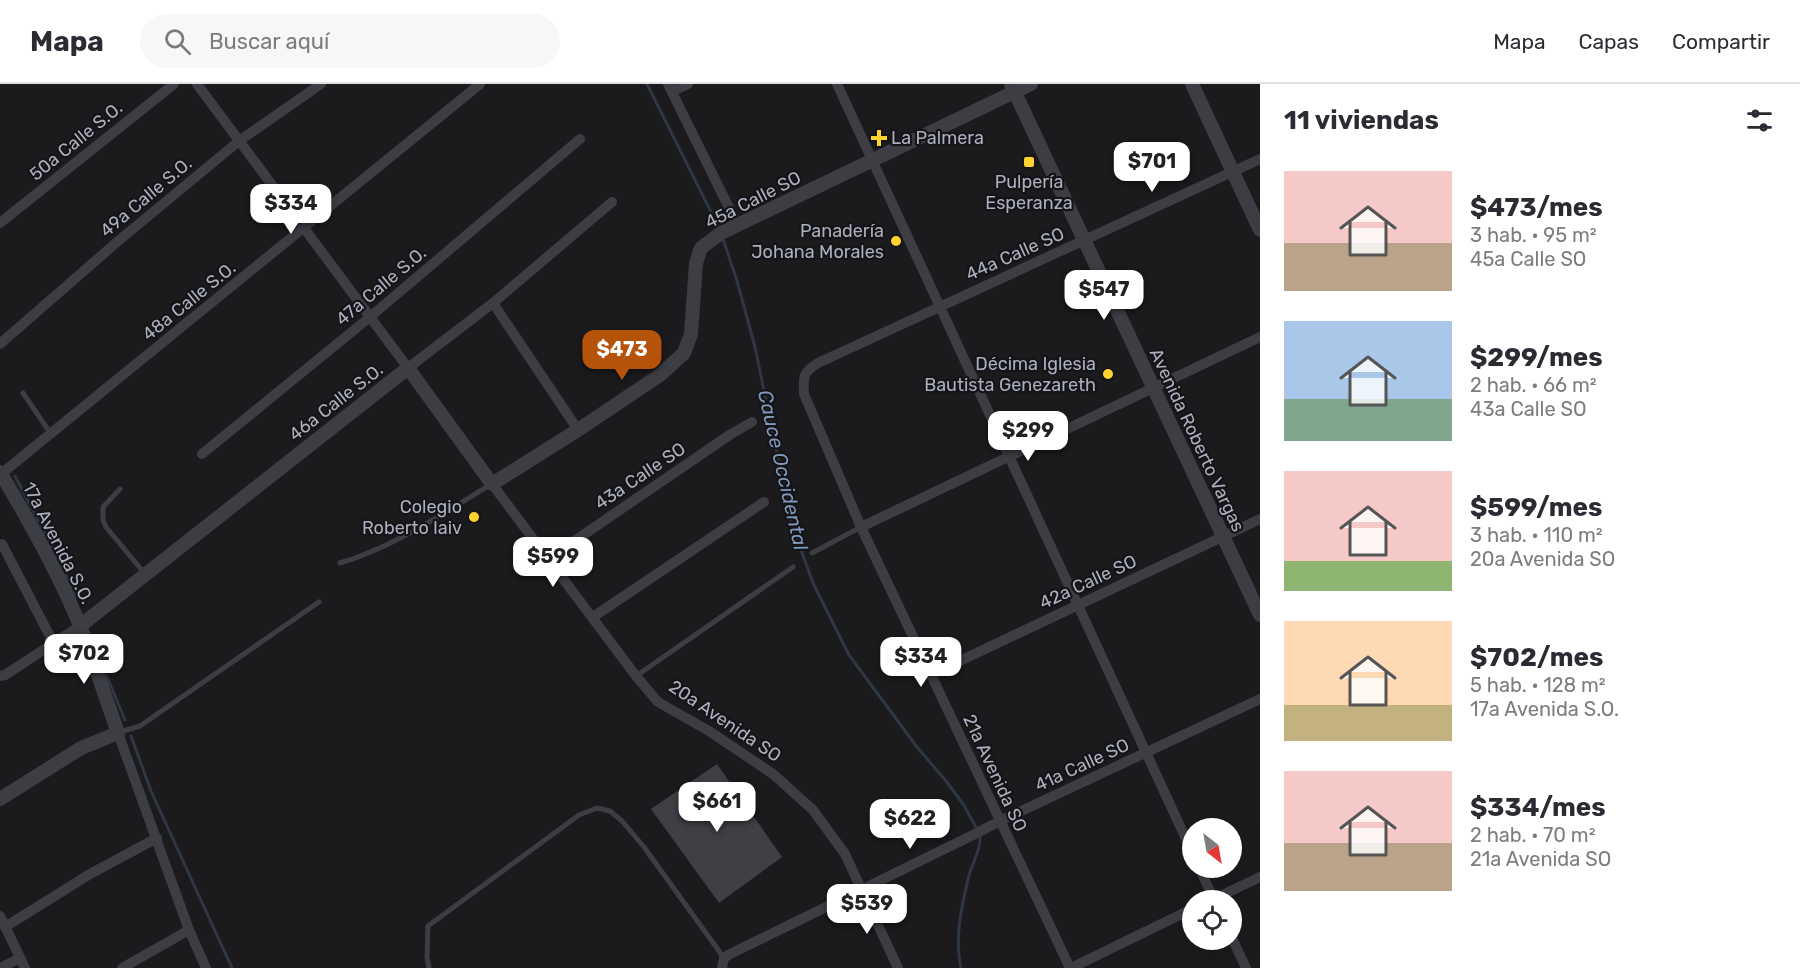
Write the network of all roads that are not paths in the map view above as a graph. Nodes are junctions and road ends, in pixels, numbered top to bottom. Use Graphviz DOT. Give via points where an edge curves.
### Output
graph roads {
  1 [pos="174,84"];
  2 [pos="197,84"];
  3 [pos="321,84"];
  4 [pos="480,84"];
  5 [pos="688,84"];
  6 [pos="837,84"];
  7 [pos="1032,84"];
  8 [pos="1192,84"];
  9 [pos="670,88"];
  10 [pos="1013,88"];
  11 [pos="580,139"];
  12 [pos="239,141"];
  13 [pos="1260,159"];
  14 [pos="872,161"];
  15 [pos="1233,172"];
  16 [pos="612,202"];
  17 [pos="0,223"];
  18 [pos="738,226"];
  19 [pos="304,228"];
  20 [pos="1260,230"];
  21 [pos="1084,241"];
  22 [pos="493,303"];
  23 [pos="940,306"];
  24 [pos="370,317"];
  25 [pos="1260,337"];
  26 [pos="0,344"];
  27 [pos="408,368"];
  28 [pos="1153,388"];
  29 [pos="23,393"];
  30 [pos="804,394"];
  31 [pos="752,422"];
  32 [pos="578,430"];
  33 [pos="51,434"];
  34 [pos="202,454"];
  35 [pos="1010,457"];
  36 [pos="1,473"];
  37 [pos="492,484"];
  38 [pos="120,489"];
  39 [pos="764,502"];
  40 [pos="1260,519"];
  41 [pos="861,527"];
  42 [pos="1223,537"];
  43 [pos="2,544"];
  44 [pos="813,553"];
  45 [pos="548,559"];
  46 [pos="340,562"];
  47 [pos="793,567"];
  48 [pos="146,575"];
  49 [pos="319,602"];
  50 [pos="1079,605"];
  51 [pos="1260,615"];
  52 [pos="592,617"];
  53 [pos="80,626"];
  54 [pos="54,644"];
  55 [pos="930,675"];
  56 [pos="0,676"];
  57 [pos="636,676"];
  58 [pos="1260,699"];
  59 [pos="118,733"];
  60 [pos="1148,753"];
  61 [pos="0,799"];
  62 [pos="1000,821"];
  63 [pos="1182,830"];
  64 [pos="157,838"];
  65 [pos="1260,877"];
  66 [pos="862,890"];
  67 [pos="1233,890"];
  68 [pos="1182,914"];
  69 [pos="0,916"];
  70 [pos="5,927"];
  71 [pos="189,930"];
  72 [pos="1238,950"];
  73 [pos="22,963"];
  74 [pos="723,963"];
  75 [pos="0,968"];
  76 [pos="122,968"];
  77 [pos="206,968"];
  78 [pos="429,968"];
  79 [pos="898,968"];
  80 [pos="1070,968"];
  81 [pos="1246,968"];
  1 -- 17 [label="street, 50a Calle S.O."];
  2 -- 12 [label="street"];
  3 -- 12 [label="street, 49a Calle S.O."];
  4 -- 19 [label="street, 48a Calle S.O."];
  5 -- 9 [label="street"];
  6 -- 14 [label="street"];
  7 -- 10 [label="street, 45a Calle SO"];
  8 -- 15 [label="street"];
  9 -- 18 [label="street"];
  10 -- 14 [label="street, 45a Calle SO"];
  10 -- 21 [label="street, Avenida Roberto Vargas"];
  11 -- 24 [label="street, 47a Calle S.O."];
  12 -- 19 [label="street"];
  12 -- 26 [label="street, 49a Calle S.O."];
  13 -- 15 [label="street, 44a Calle SO"];
  14 -- 18 [label="street, 45a Calle SO"];
  14 -- 23 [label="street"];
  15 -- 20 [label="street"];
  15 -- 21 [label="street, 44a Calle SO"];
  16 -- 22 [label="street, 46a Calle S.O."];
  18 -- 32 [label="street, 45a Calle SO" via="701,248 696,263 691,334 684,353 660,375"];
  19 -- 24 [label="street"];
  19 -- 33 [label="street, 48a Calle S.O."];
  21 -- 23 [label="street, 44a Calle SO"];
  21 -- 28 [label="street, Avenida Roberto Vargas"];
  22 -- 27 [label="street, 46a Calle S.O."];
  22 -- 32 [label="street"];
  23 -- 30 [label="street, 44a Calle SO" via="807,370"];
  23 -- 35 [label="street"];
  24 -- 27 [label="street"];
  24 -- 34 [label="street, 47a Calle S.O."];
  25 -- 28 [label="street"];
  27 -- 37 [label="street, 20a Avenida SO"];
  27 -- 48 [label="street, 46a Calle S.O."];
  28 -- 35 [label="street"];
  28 -- 42 [label="street, Avenida Roberto Vargas"];
  29 -- 33 [label="lane"];
  30 -- 41 [label="street, 21a Avenida SO"];
  31 -- 45 [label="street, 43a Calle SO"];
  32 -- 37 [label="street, 45a Calle SO"];
  33 -- 36 [label="street, 48a Calle S.O."];
  35 -- 41 [label="street"];
  35 -- 50 [label="street"];
  36 -- 53 [label="street, 17a Avenida S.O." via="31,524"];
  37 -- 45 [label="street, 20a Avenida SO"];
  37 -- 46 [label="lane" via="390,544"];
  38 -- 48 [label="lane" via="103,507 103,520"];
  39 -- 52 [label="street"];
  40 -- 42 [label="street, 42a Calle SO"];
  41 -- 44 [label="lane"];
  41 -- 55 [label="street, 21a Avenida SO"];
  42 -- 50 [label="street, 42a Calle SO"];
  42 -- 51 [label="street, Avenida Roberto Vargas"];
  43 -- 54 [label="street"];
  45 -- 52 [label="street, 20a Avenida SO"];
  47 -- 57 [label="lane"];
  48 -- 53 [label="street, 46a Calle S.O."];
  49 -- 59 [label="lane" via="140,726"];
  50 -- 55 [label="street, 42a Calle SO"];
  50 -- 60 [label="street"];
  52 -- 57 [label="street, 20a Avenida SO"];
  53 -- 54 [label="street"];
  53 -- 59 [label="street, 17a Avenida S.O."];
  54 -- 56 [label="street"];
  55 -- 62 [label="street, 21a Avenida SO"];
  57 -- 66 [label="street, 20a Avenida SO" via="658,702 773,774 813,810 845,854"];
  58 -- 60 [label="street, 41a Calle SO"];
  59 -- 61 [label="street" via="81,748"];
  59 -- 64 [label="street"];
  60 -- 62 [label="street, 41a Calle SO"];
  60 -- 63 [label="street"];
  62 -- 66 [label="street, 41a Calle SO"];
  62 -- 80 [label="street, 21a Avenida SO"];
  64 -- 70 [label="street"];
  64 -- 71 [label="street"];
  65 -- 67 [label="street"];
  66 -- 74 [label="street, 41a Calle SO"];
  66 -- 79 [label="street, 20a Avenida SO"];
  68 -- 80 [label="street"];
  69 -- 70 [label="street"];
  70 -- 73 [label="street"];
  71 -- 76 [label="street"];
  71 -- 77 [label="street"];
  72 -- 81 [label="street"];
  73 -- 75 [label="street"];
  74 -- 78 [label="lane" via="644,847 610,811 597,808 579,815 428,926"];
}
